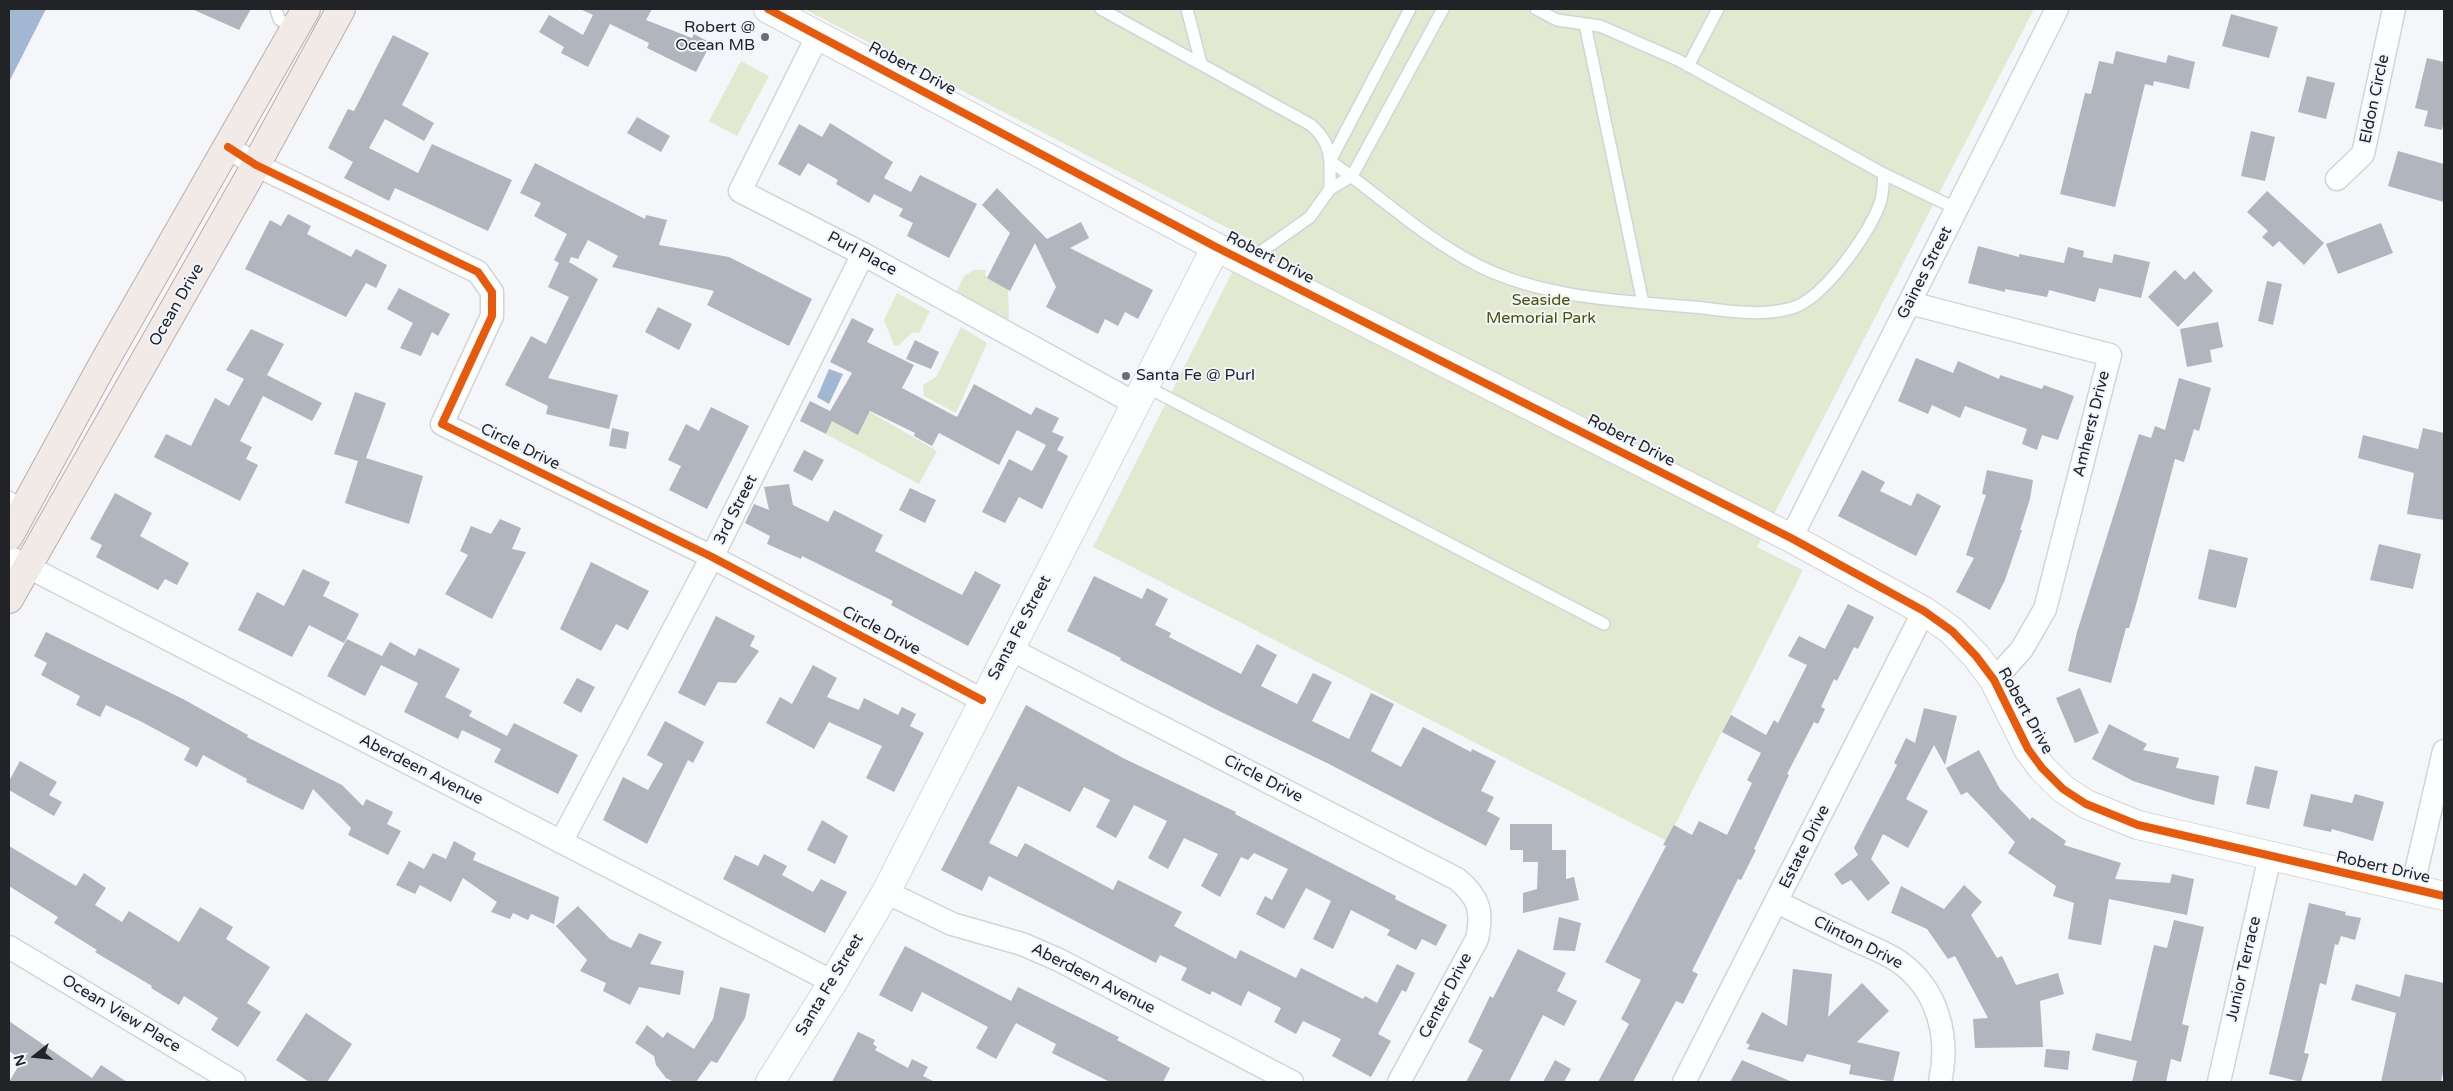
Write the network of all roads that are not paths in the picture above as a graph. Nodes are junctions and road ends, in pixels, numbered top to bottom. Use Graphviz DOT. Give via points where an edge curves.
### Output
graph roads {
  1 [pos="276,9"];
  2 [pos="341,9"];
  3 [pos="768,9"];
  4 [pos="1101,9"];
  5 [pos="1187,9"];
  6 [pos="1410,9"];
  7 [pos="1444,9"];
  8 [pos="1536,9"];
  9 [pos="1718,9"];
  10 [pos="2057,9"];
  11 [pos="2394,9"];
  12 [pos="300,19"];
  13 [pos="1586,24"];
  14 [pos="818,36"];
  15 [pos="326,38"];
  16 [pos="1201,63"];
  17 [pos="1688,66"];
  18 [pos="228,147"];
  19 [pos="1330,161"];
  20 [pos="256,165"];
  21 [pos="1884,174"];
  22 [pos="1352,176"];
  23 [pos="2337,179"];
  24 [pos="1330,189"];
  25 [pos="1957,210"];
  26 [pos="1216,246"];
  27 [pos="863,254"];
  28 [pos="1246,262"];
  29 [pos="156,271"];
  30 [pos="186,288"];
  31 [pos="1643,303"];
  32 [pos="1910,303"];
  33 [pos="103,364"];
  34 [pos="133,382"];
  35 [pos="1141,395"];
  36 [pos="17,502"];
  37 [pos="9,536"];
  38 [pos="1791,538"];
  39 [pos="712,557"];
  40 [pos="18,562"];
  41 [pos="9,599"];
  42 [pos="1924,611"];
  43 [pos="1604,624"];
  44 [pos="1010,649"];
  45 [pos="1994,680"];
  46 [pos="982,700"];
  47 [pos="2444,751"];
  48 [pos="561,842"];
  49 [pos="2270,856"];
  50 [pos="2412,889"];
  51 [pos="886,892"];
  52 [pos="2444,896"];
  53 [pos="1778,902"];
  54 [pos="1479,907"];
  55 [pos="9,947"];
  56 [pos="833,982"];
  57 [pos="234,1082"];
  58 [pos="770,1082"];
  59 [pos="1292,1082"];
  60 [pos="1400,1082"];
  61 [pos="1684,1082"];
  62 [pos="1940,1082"];
  63 [pos="2219,1082"];
  1 -- 12 [label="lane" via="279,19"];
  2 -- 15 [label="main road, Ocean Drive"];
  3 -- 14 [label="street, Robert Drive"];
  4 -- 16 [label="lane"];
  5 -- 16 [label="lane"];
  6 -- 19 [label="lane"];
  7 -- 22 [label="lane"];
  8 -- 13 [label="lane" via="1557,20"];
  9 -- 17 [label="lane"];
  10 -- 25 [label="street, Gaines Street"];
  11 -- 23 [label="street, Eldon Circle" via="2363,154"];
  12 -- 15 [label="main road"];
  12 -- 18 [label="main road"];
  13 -- 17 [label="lane" via="1600,26"];
  13 -- 31 [label="lane"];
  14 -- 26 [label="street, Robert Drive"];
  14 -- 27 [label="street, Purl Place" via="740,191"];
  15 -- 20 [label="main road, Ocean Drive"];
  16 -- 19 [label="lane" via="1311,125 1328,146"];
  17 -- 21 [label="lane"];
  18 -- 20 [label="street, Circle Drive"];
  18 -- 29 [label="main road"];
  19 -- 22 [label="lane"];
  19 -- 24 [label="lane"];
  20 -- 30 [label="main road, Ocean Drive"];
  20 -- 39 [label="street, Circle Drive" via="478,272 492,292 492,316 442,424"];
  21 -- 25 [label="lane"];
  21 -- 31 [label="lane" via="1881,200 1841,269 1817,293 1796,306 1762,313"];
  22 -- 24 [label="lane"];
  22 -- 31 [label="lane" via="1441,244 1480,266 1541,288"];
  24 -- 28 [label="lane" via="1310,216"];
  25 -- 32 [label="street, Gaines Street"];
  26 -- 28 [label="street, Robert Drive"];
  26 -- 35 [label="street, Santa Fe Street"];
  27 -- 35 [label="street, Purl Place"];
  27 -- 39 [label="street, 3rd Street"];
  28 -- 38 [label="street, Robert Drive"];
  29 -- 30 [label="main road"];
  29 -- 33 [label="main road"];
  30 -- 34 [label="main road, Ocean Drive"];
  32 -- 38 [label="street, Gaines Street"];
  32 -- 45 [label="street, Amherst Drive" via="2110,355 2045,609 2022,649"];
  33 -- 34 [label="main road"];
  33 -- 36 [label="main road"];
  34 -- 40 [label="main road, Ocean Drive"];
  35 -- 43 [label="lane"];
  35 -- 44 [label="street, Santa Fe Street"];
  36 -- 37 [label="main road"];
  38 -- 42 [label="street, Robert Drive"];
  39 -- 46 [label="street, Circle Drive"];
  39 -- 48 [label="street, 3rd Street"];
  40 -- 41 [label="main road, Ocean Drive"];
  40 -- 48 [label="street, Aberdeen Avenue"];
  42 -- 45 [label="street, Robert Drive" via="1952,631"];
  42 -- 53 [label="street, Estate Drive"];
  44 -- 46 [label="street, Santa Fe Street"];
  44 -- 54 [label="street, Circle Drive" via="1457,878 1470,889"];
  45 -- 49 [label="street, Robert Drive" via="2028,748 2042,768 2086,804 2138,825"];
  46 -- 51 [label="street, Santa Fe Street"];
  47 -- 50 [label="street"];
  48 -- 56 [label="street, Aberdeen Avenue"];
  49 -- 50 [label="street, Robert Drive"];
  49 -- 63 [label="street, Junior Terrace"];
  50 -- 52 [label="street, Robert Drive"];
  51 -- 56 [label="street, Santa Fe Street"];
  51 -- 59 [label="street, Aberdeen Avenue" via="952,924 1022,944 1058,960"];
  53 -- 61 [label="street, Estate Drive"];
  53 -- 62 [label="street, Clinton Drive" via="1896,960 1914,974 1929,992 1938,1012 1944,1064"];
  54 -- 60 [label="street, Center Drive" via="1477,939"];
  55 -- 57 [label="street, Ocean View Place"];
  56 -- 58 [label="street, Santa Fe Street"];
}
